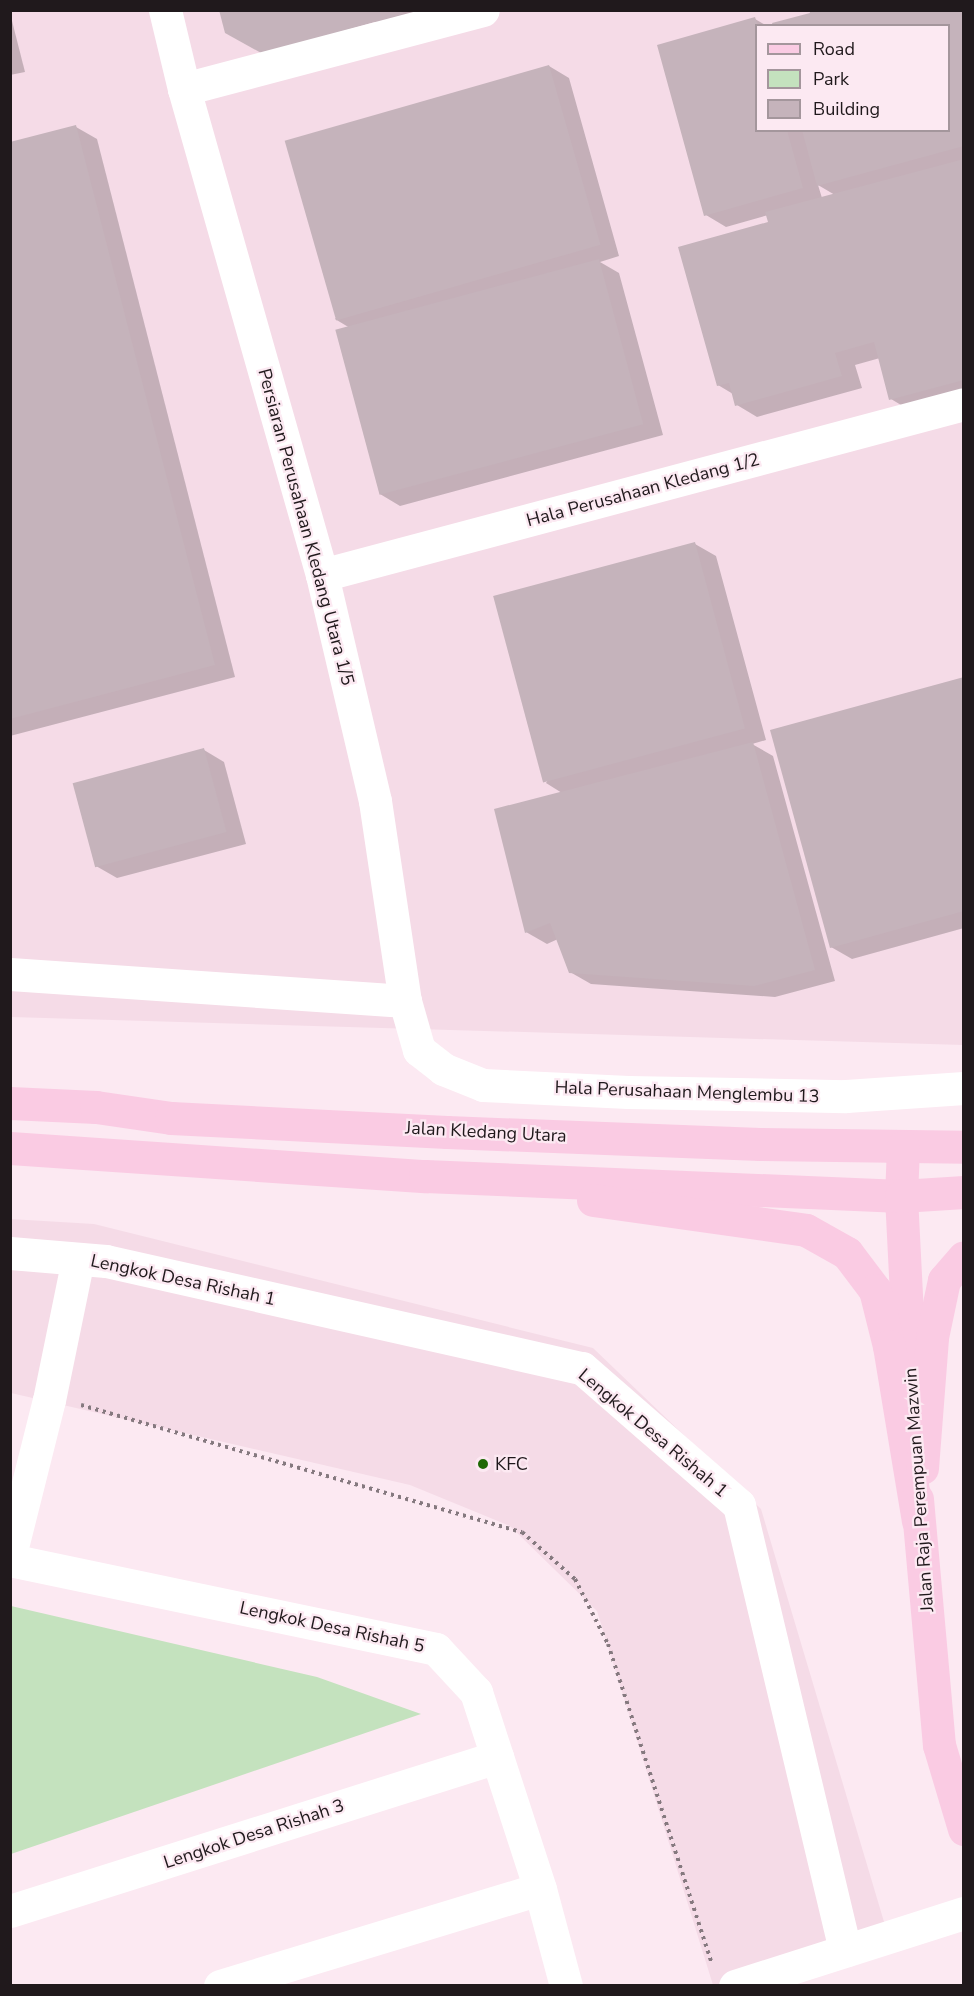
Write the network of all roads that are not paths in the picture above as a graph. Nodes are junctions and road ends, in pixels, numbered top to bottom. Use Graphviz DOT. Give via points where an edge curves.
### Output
graph roads {
  1 [pos="165,10"];
  2 [pos="483,10"];
  3 [pos="184,89"];
  4 [pos="963,404"];
  5 [pos="322,575"];
  6 [pos="10,974"];
  7 [pos="405,1001"];
  8 [pos="419,1050"];
  9 [pos="10,1088"];
  10 [pos="963,1088"];
  11 [pos="10,1103"];
  12 [pos="96,1107"];
  13 [pos="903,1147"];
  14 [pos="963,1147"];
  15 [pos="10,1148"];
  16 [pos="425,1176"];
  17 [pos="963,1192"];
  18 [pos="901,1196"];
  19 [pos="10,1253"];
  20 [pos="963,1257"];
  21 [pos="78,1259"];
  22 [pos="918,1521"];
  23 [pos="10,1555"];
  24 [pos="10,1560"];
  25 [pos="497,1756"];
  26 [pos="963,1828"];
  27 [pos="540,1889"];
  28 [pos="10,1911"];
  29 [pos="963,1913"];
  30 [pos="845,1951"];
  31 [pos="725,1980"];
  32 [pos="220,1986"];
  33 [pos="566,1986"];
  1 -- 3 [label="street, Persiaran Perusahaan Kledang Utara 1/5"];
  2 -- 3 [label="street"];
  3 -- 5 [label="street, Persiaran Perusahaan Kledang Utara 1/5"];
  4 -- 5 [label="street, Hala Perusahaan Kledang 1/2"];
  5 -- 7 [label="street, Persiaran Perusahaan Kledang Utara 1/5" via="375,801"];
  6 -- 7 [label="street"];
  7 -- 8 [label="street, Persiaran Perusahaan Kledang Utara 1/5"];
  8 -- 10 [label="street, Hala Perusahaan Menglembu 13" via="443,1069 483,1085 846,1096"];
  9 -- 12 [label="street"];
  11 -- 12 [label="main road, Jalan Kledang Utara"];
  12 -- 13 [label="main road, Jalan Kledang Utara" via="171,1118"];
  13 -- 14 [label="main road, Jalan Kledang Utara"];
  13 -- 18 [label="main road, Jalan Raja Perempuan Mazwin"];
  15 -- 16 [label="main road"];
  16 -- 18 [label="main road"];
  16 -- 22 [label="main road" via="806,1230 847,1253 874,1290 889,1346"];
  17 -- 18 [label="main road"];
  18 -- 22 [label="main road, Jalan Raja Perempuan Mazwin"];
  19 -- 21 [label="street, Lengkok Desa Rishah 1"];
  20 -- 22 [label="main road" via="944,1280 932,1337"];
  21 -- 23 [label="street" via="49,1400"];
  21 -- 30 [label="street, Lengkok Desa Rishah 1" via="106,1261 582,1368 739,1505"];
  22 -- 26 [label="main road, Jalan Raja Perempuan Mazwin" via="939,1745"];
  24 -- 25 [label="street, Lengkok Desa Rishah 5" via="436,1649 476,1692"];
  25 -- 27 [label="street, Lengkok Desa Rishah 5"];
  25 -- 28 [label="street, Lengkok Desa Rishah 3"];
  27 -- 32 [label="street"];
  27 -- 33 [label="street, Lengkok Desa Rishah 5"];
  29 -- 30 [label="street"];
  30 -- 31 [label="street"];
}
